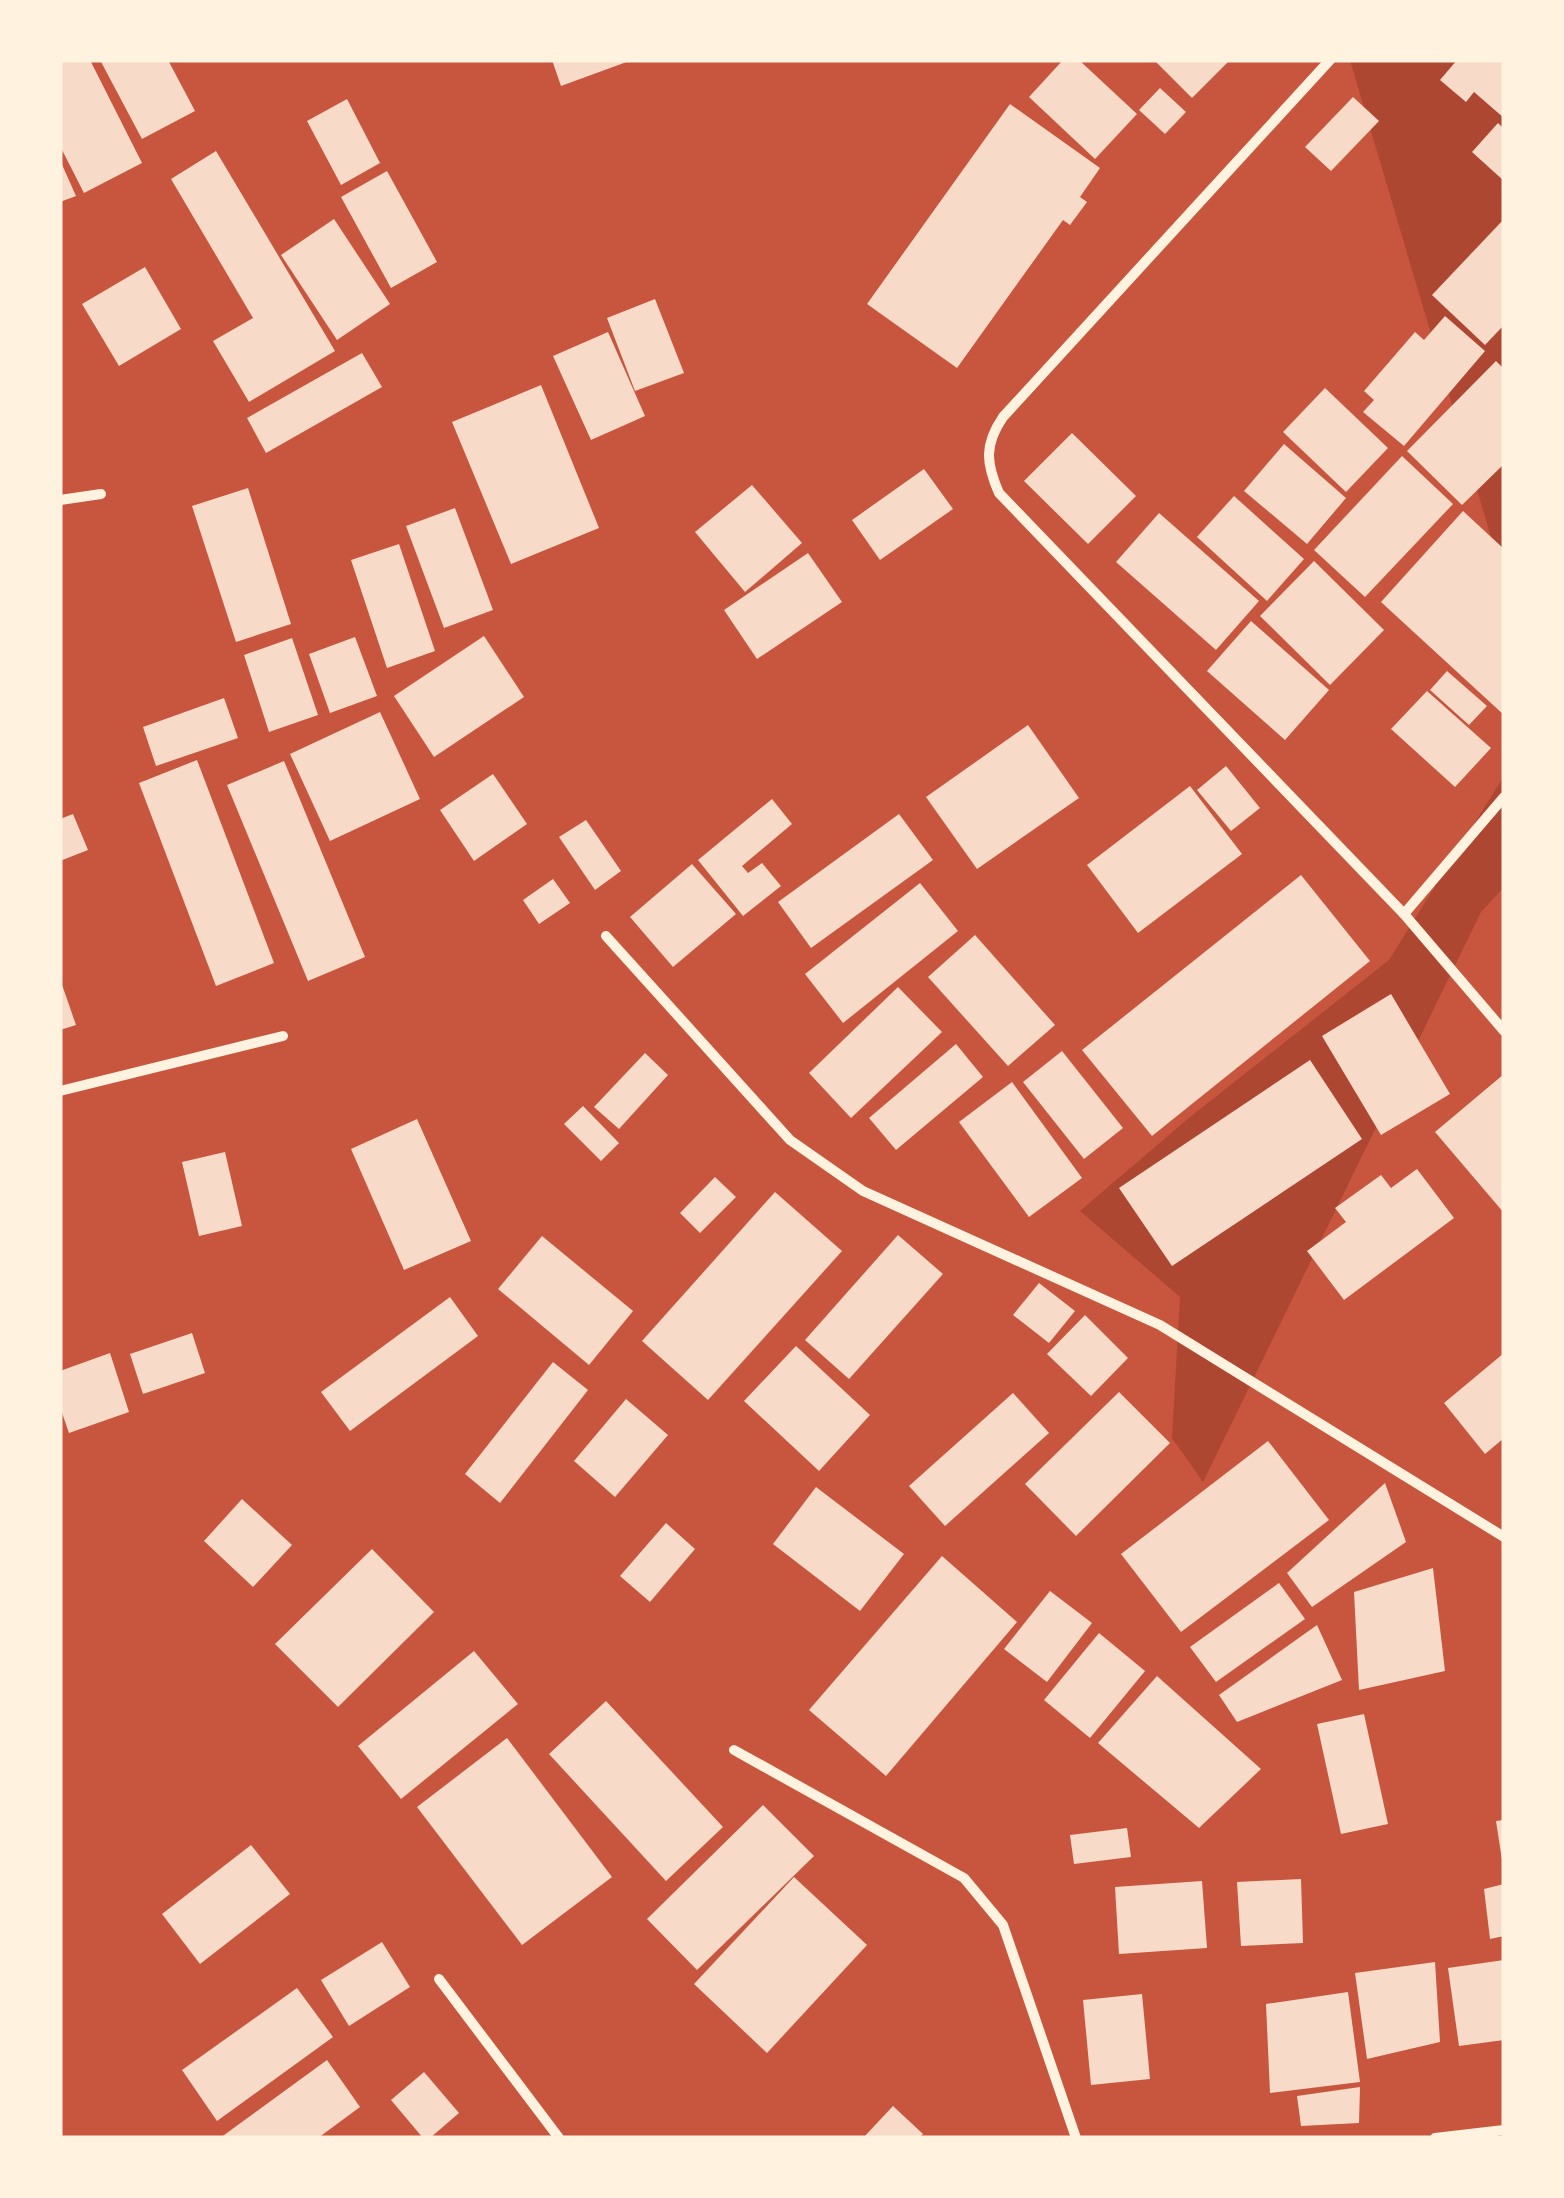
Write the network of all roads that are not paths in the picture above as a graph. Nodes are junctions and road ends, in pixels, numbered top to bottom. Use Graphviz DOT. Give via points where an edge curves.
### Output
graph roads {
  1 [pos="1330,60"];
  2 [pos="101,494"];
  3 [pos="60,500"];
  4 [pos="1504,797"];
  5 [pos="1404,914"];
  6 [pos="606,936"];
  7 [pos="1504,1032"];
  8 [pos="283,1036"];
  9 [pos="60,1091"];
  10 [pos="1504,1536"];
  11 [pos="734,1750"];
  12 [pos="439,1979"];
  13 [pos="1504,2130"];
  14 [pos="559,2138"];
  15 [pos="1076,2138"];
  16 [pos="1436,2138"];
  1 -- 5 [label="street" via="1003,417 989,438 988,466 999,493"];
  2 -- 3 [label="street"];
  4 -- 5 [label="street"];
  5 -- 7 [label="street"];
  6 -- 10 [label="street" via="790,1140 826,1168 863,1191 1160,1325"];
  8 -- 9 [label="street"];
  11 -- 15 [label="street" via="964,1878 1003,1925"];
  12 -- 14 [label="street"];
  13 -- 16 [label="street"];
}
